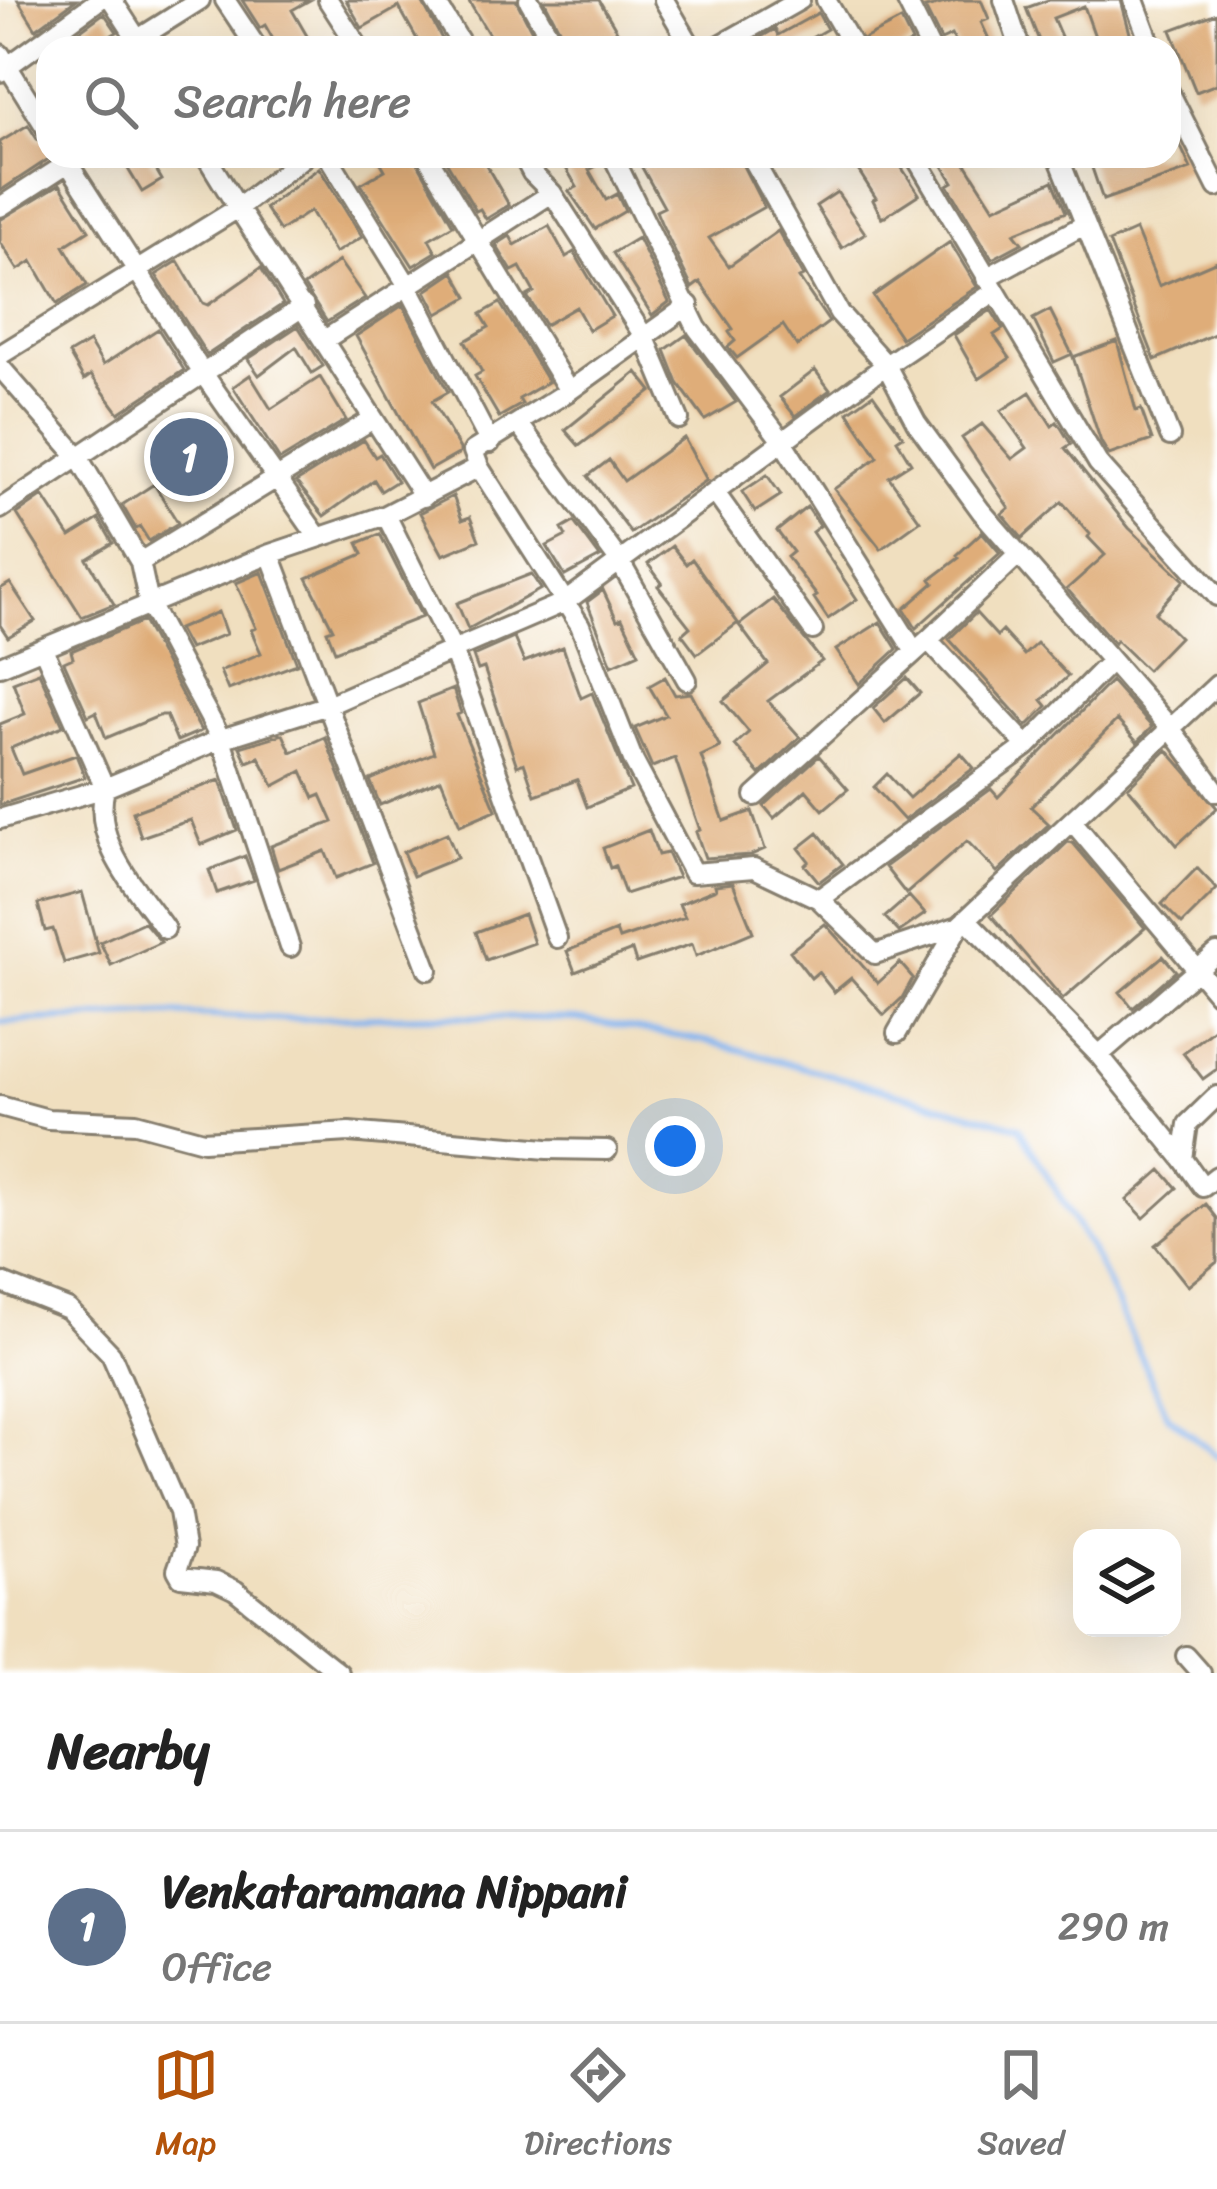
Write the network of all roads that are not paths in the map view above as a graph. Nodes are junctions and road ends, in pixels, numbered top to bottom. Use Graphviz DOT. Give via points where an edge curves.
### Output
graph roads {
  1 [pos="99,0"];
  2 [pos="112,0"];
  3 [pos="200,0"];
  4 [pos="225,0"];
  5 [pos="328,0"];
  6 [pos="434,0"];
  7 [pos="529,0"];
  8 [pos="664,0"];
  9 [pos="800,0"];
  10 [pos="826,0"];
  11 [pos="906,0"];
  12 [pos="1004,0"];
  13 [pos="1134,0"];
  14 [pos="45,36"];
  15 [pos="136,36"];
  16 [pos="152,36"];
  17 [pos="248,36"];
  18 [pos="350,36"];
  19 [pos="456,36"];
  20 [pos="549,36"];
  21 [pos="685,36"];
  22 [pos="736,36"];
  23 [pos="847,36"];
  24 [pos="924,36"];
  25 [pos="1016,36"];
  26 [pos="1148,36"];
  27 [pos="36,42"];
  28 [pos="3,64"];
  29 [pos="36,112"];
  30 [pos="1181,115"];
  31 [pos="57,168"];
  32 [pos="77,168"];
  33 [pos="213,168"];
  34 [pos="289,168"];
  35 [pos="335,168"];
  36 [pos="434,168"];
  37 [pos="529,168"];
  38 [pos="619,168"];
  39 [pos="758,168"];
  40 [pos="922,168"];
  41 [pos="1063,168"];
  42 [pos="1217,187"];
  43 [pos="552,193"];
  44 [pos="0,207"];
  45 [pos="238,208"];
  46 [pos="1084,225"];
  47 [pos="480,241"];
  48 [pos="136,271"];
  49 [pos="990,285"];
  50 [pos="408,286"];
  51 [pos="689,305"];
  52 [pos="304,306"];
  53 [pos="645,338"];
  54 [pos="326,340"];
  55 [pos="0,355"];
  56 [pos="886,365"];
  57 [pos="0,367"];
  58 [pos="202,372"];
  59 [pos="569,391"];
  60 [pos="373,418"];
  61 [pos="679,419"];
  62 [pos="519,424"];
  63 [pos="1170,436"];
  64 [pos="782,441"];
  65 [pos="490,442"];
  66 [pos="77,455"];
  67 [pos="478,467"];
  68 [pos="278,478"];
  69 [pos="716,494"];
  70 [pos="424,497"];
  71 [pos="0,509"];
  72 [pos="386,515"];
  73 [pos="317,537"];
  74 [pos="270,554"];
  75 [pos="1018,555"];
  76 [pos="140,562"];
  77 [pos="620,562"];
  78 [pos="1217,596"];
  79 [pos="565,602"];
  80 [pos="149,604"];
  81 [pos="813,630"];
  82 [pos="922,646"];
  83 [pos="44,648"];
  84 [pos="453,650"];
  85 [pos="1110,662"];
  86 [pos="1,663"];
  87 [pos="686,680"];
  88 [pos="1217,686"];
  89 [pos="328,704"];
  90 [pos="1171,729"];
  91 [pos="221,739"];
  92 [pos="1027,746"];
  93 [pos="105,788"];
  94 [pos="1217,792"];
  95 [pos="755,796"];
  96 [pos="0,819"];
  97 [pos="1072,821"];
  98 [pos="819,899"];
  99 [pos="963,922"];
  100 [pos="165,929"];
  101 [pos="557,938"];
  102 [pos="290,947"];
  103 [pos="1217,953"];
  104 [pos="1200,968"];
  105 [pos="428,970"];
  106 [pos="1217,993"];
  107 [pos="897,1034"];
  108 [pos="1100,1054"];
  109 [pos="1217,1096"];
  110 [pos="0,1106"];
  111 [pos="607,1150"];
  112 [pos="1183,1160"];
  113 [pos="1210,1182"];
  114 [pos="1217,1207"];
  115 [pos="0,1282"];
  116 [pos="1186,1656"];
  117 [pos="339,1673"];
  118 [pos="1202,1673"];
  1 -- 14 [label="street"];
  2 -- 15 [label="street"];
  3 -- 16 [label="street"];
  4 -- 17 [label="street"];
  5 -- 18 [label="street"];
  6 -- 19 [label="street"];
  7 -- 20 [label="street"];
  8 -- 21 [label="street"];
  9 -- 22 [label="street"];
  10 -- 23 [label="street"];
  11 -- 24 [label="street"];
  12 -- 25 [label="street"];
  13 -- 26 [label="street"];
  27 -- 28 [label="street"];
  28 -- 29 [label="street"];
  30 -- 42 [label="street"];
  31 -- 44 [label="street"];
  32 -- 48 [label="street"];
  33 -- 45 [label="street"];
  34 -- 45 [label="street"];
  35 -- 50 [label="street"];
  36 -- 47 [label="street"];
  37 -- 43 [label="street"];
  38 -- 51 [label="street"];
  39 -- 56 [label="street" via="839,314"];
  40 -- 49 [label="street"];
  41 -- 46 [label="street"];
  43 -- 47 [label="street"];
  43 -- 53 [label="street"];
  45 -- 48 [label="street"];
  45 -- 52 [label="street"];
  46 -- 49 [label="street"];
  46 -- 63 [label="street"];
  47 -- 50 [label="street"];
  47 -- 59 [label="street"];
  48 -- 55 [label="street"];
  48 -- 58 [label="street"];
  49 -- 56 [label="street"];
  49 -- 78 [label="street" via="1098,463"];
  50 -- 54 [label="street"];
  50 -- 65 [label="street"];
  51 -- 53 [label="street"];
  51 -- 64 [label="street" via="697,328"];
  52 -- 54 [label="street"];
  52 -- 58 [label="street"];
  53 -- 59 [label="street"];
  53 -- 61 [label="street"];
  54 -- 60 [label="street"];
  56 -- 64 [label="street"];
  56 -- 75 [label="street" via="916,422"];
  57 -- 66 [label="street"];
  58 -- 66 [label="street"];
  58 -- 68 [label="street"];
  59 -- 62 [label="street"];
  60 -- 68 [label="street"];
  60 -- 70 [label="street"];
  62 -- 65 [label="street"];
  62 -- 77 [label="street"];
  64 -- 69 [label="street"];
  64 -- 82 [label="street"];
  65 -- 67 [label="street" via="473,451"];
  66 -- 71 [label="street"];
  66 -- 76 [label="street"];
  67 -- 70 [label="street"];
  67 -- 79 [label="street"];
  68 -- 73 [label="street"];
  68 -- 76 [label="street"];
  69 -- 77 [label="street"];
  69 -- 81 [label="street"];
  70 -- 72 [label="street"];
  72 -- 73 [label="street"];
  72 -- 84 [label="street"];
  73 -- 74 [label="street"];
  74 -- 80 [label="street"];
  74 -- 89 [label="street"];
  75 -- 82 [label="street"];
  75 -- 85 [label="street"];
  76 -- 80 [label="street"];
  77 -- 79 [label="street"];
  77 -- 87 [label="street"];
  79 -- 84 [label="street"];
  79 -- 98 [label="street" via="692,872 754,868"];
  80 -- 83 [label="street"];
  80 -- 91 [label="street"];
  82 -- 92 [label="street"];
  82 -- 95 [label="street"];
  83 -- 86 [label="street"];
  83 -- 93 [label="street"];
  84 -- 89 [label="street"];
  84 -- 101 [label="street"];
  85 -- 90 [label="street"];
  85 -- 92 [label="street"];
  88 -- 90 [label="street"];
  89 -- 91 [label="street"];
  89 -- 105 [label="street"];
  90 -- 94 [label="street"];
  90 -- 97 [label="street"];
  91 -- 93 [label="street"];
  91 -- 102 [label="street"];
  92 -- 98 [label="street"];
  93 -- 96 [label="street"];
  93 -- 100 [label="street" via="106,844"];
  97 -- 99 [label="street"];
  97 -- 104 [label="street"];
  98 -- 99 [label="street" via="873,953"];
  99 -- 107 [label="street"];
  99 -- 108 [label="street"];
  103 -- 104 [label="street"];
  104 -- 106 [label="street"];
  104 -- 108 [label="street"];
  108 -- 112 [label="street"];
  109 -- 112 [label="street" via="1189,1124"];
  110 -- 111 [label="street" via="48,1119 136,1123 202,1142 349,1132"];
  112 -- 113 [label="street"];
  113 -- 114 [label="street"];
  115 -- 117 [label="street" via="68,1309 110,1354 179,1512 181,1577 235,1591"];
  116 -- 118 [label="street"];
}
